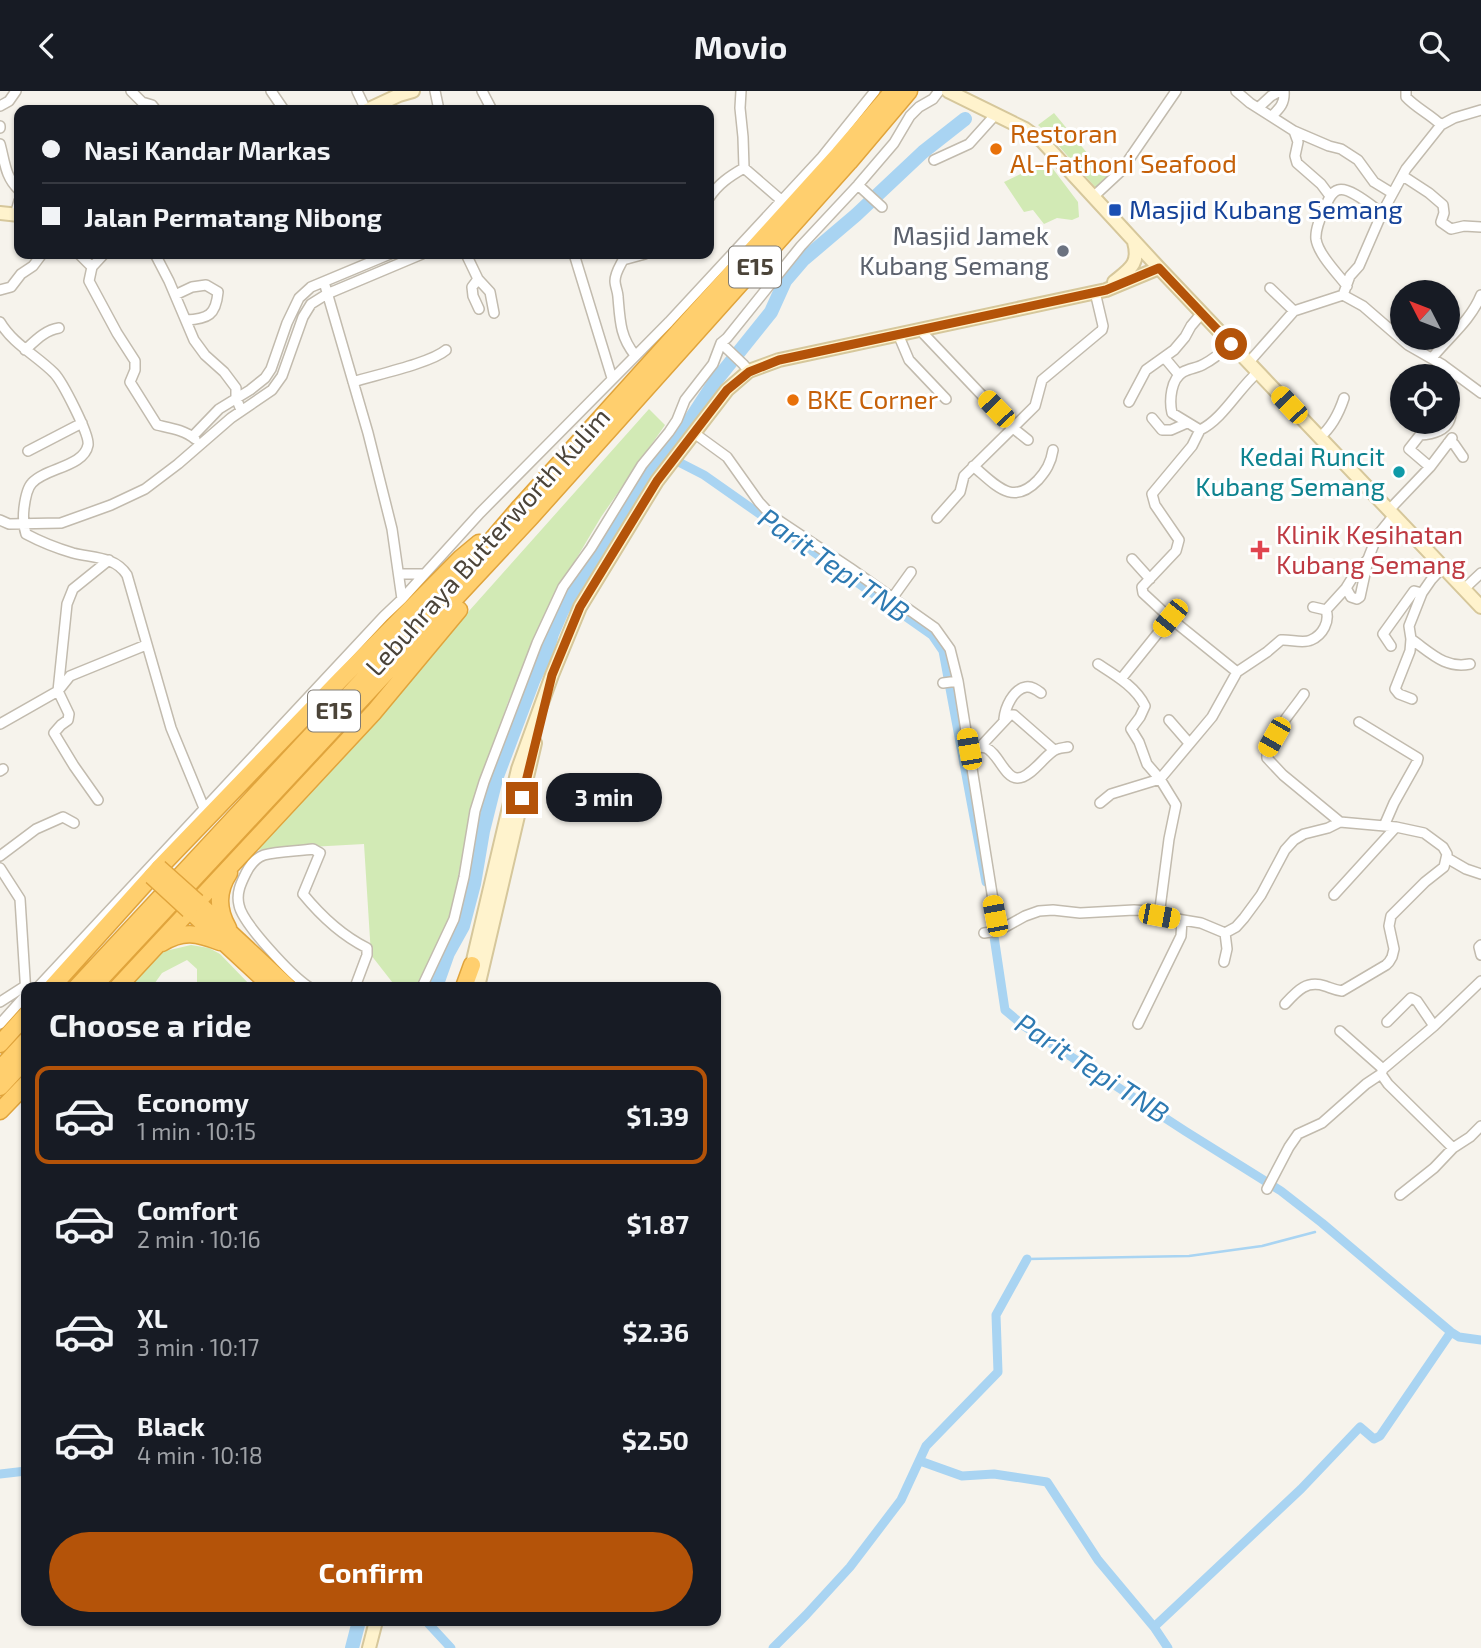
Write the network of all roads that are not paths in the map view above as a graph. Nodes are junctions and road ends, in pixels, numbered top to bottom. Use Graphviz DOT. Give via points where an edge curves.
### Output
graph roads {
  1 [pos="16,91"];
  2 [pos="131,91"];
  3 [pos="413,91"];
  4 [pos="741,91"];
  5 [pos="875,91"];
  6 [pos="893,91"];
  7 [pos="909,91"];
  8 [pos="939,91"];
  9 [pos="948,91"];
  10 [pos="1176,91"];
  11 [pos="1236,91"];
  12 [pos="1282,91"];
  13 [pos="1406,91"];
  14 [pos="152,105"];
  15 [pos="378,105"];
  16 [pos="0,106"];
  17 [pos="1258,108"];
  18 [pos="1481,110"];
  19 [pos="993,112"];
  20 [pos="1272,116"];
  21 [pos="1441,125"];
  22 [pos="1294,131"];
  23 [pos="0,144"];
  24 [pos="934,160"];
  25 [pos="744,167"];
  26 [pos="1403,176"];
  27 [pos="14,185"];
  28 [pos="862,188"];
  29 [pos="714,190"];
  30 [pos="1392,193"];
  31 [pos="1330,196"];
  32 [pos="1093,197"];
  33 [pos="781,200"];
  34 [pos="881,205"];
  35 [pos="1382,213"];
  36 [pos="1481,227"];
  37 [pos="1135,242"];
  38 [pos="38,259"];
  39 [pos="84,259"];
  40 [pos="99,259"];
  41 [pos="157,259"];
  42 [pos="378,259"];
  43 [pos="410,259"];
  44 [pos="468,259"];
  45 [pos="576,259"];
  46 [pos="627,259"];
  47 [pos="92,267"];
  48 [pos="1159,268"];
  49 [pos="478,279"];
  50 [pos="324,282"];
  51 [pos="1270,288"];
  52 [pos="0,290"];
  53 [pos="1345,290"];
  54 [pos="1100,291"];
  55 [pos="327,294"];
  56 [pos="175,295"];
  57 [pos="1481,295"];
  58 [pos="479,309"];
  59 [pos="1294,311"];
  60 [pos="494,313"];
  61 [pos="1202,313"];
  62 [pos="186,320"];
  63 [pos="0,322"];
  64 [pos="59,328"];
  65 [pos="920,330"];
  66 [pos="898,334"];
  67 [pos="723,344"];
  68 [pos="1231,344"];
  69 [pos="25,350"];
  70 [pos="446,350"];
  71 [pos="635,355"];
  72 [pos="1164,357"];
  73 [pos="1432,358"];
  74 [pos="1440,364"];
  75 [pos="746,367"];
  76 [pos="1253,367"];
  77 [pos="1179,375"];
  78 [pos="612,378"];
  79 [pos="1460,378"];
  80 [pos="354,382"];
  81 [pos="1481,393"];
  82 [pos="236,398"];
  83 [pos="1343,398"];
  84 [pos="946,399"];
  85 [pos="1129,402"];
  86 [pos="241,410"];
  87 [pos="1152,418"];
  88 [pos="82,423"];
  89 [pos="1187,423"];
  90 [pos="1013,428"];
  91 [pos="1200,430"];
  92 [pos="695,433"];
  93 [pos="1426,434"];
  94 [pos="192,436"];
  95 [pos="594,436"];
  96 [pos="1320,437"];
  97 [pos="1028,440"];
  98 [pos="200,445"];
  99 [pos="1054,450"];
  100 [pos="28,451"];
  101 [pos="1464,457"];
  102 [pos="973,466"];
  103 [pos="1430,467"];
  104 [pos="526,512"];
  105 [pos="1391,512"];
  106 [pos="937,518"];
  107 [pos="0,520"];
  108 [pos="23,520"];
  109 [pos="1132,559"];
  110 [pos="1368,559"];
  111 [pos="109,560"];
  112 [pos="1443,567"];
  113 [pos="911,572"];
  114 [pos="1481,573"];
  115 [pos="400,574"];
  116 [pos="424,574"];
  117 [pos="1150,579"];
  118 [pos="1346,589"];
  119 [pos="1464,589"];
  120 [pos="1422,593"];
  121 [pos="893,597"];
  122 [pos="402,599"];
  123 [pos="1313,607"];
  124 [pos="1481,607"];
  125 [pos="1326,610"];
  126 [pos="1170,618"];
  127 [pos="1411,639"];
  128 [pos="146,645"];
  129 [pos="1391,646"];
  130 [pos="1098,664"];
  131 [pos="1470,664"];
  132 [pos="1237,671"];
  133 [pos="552,675"];
  134 [pos="1121,679"];
  135 [pos="58,691"];
  136 [pos="1041,693"];
  137 [pos="1304,694"];
  138 [pos="1412,699"];
  139 [pos="1004,719"];
  140 [pos="1169,720"];
  141 [pos="1359,722"];
  142 [pos="0,724"];
  143 [pos="1189,743"];
  144 [pos="980,747"];
  145 [pos="1068,747"];
  146 [pos="969,749"];
  147 [pos="1054,750"];
  148 [pos="1160,779"];
  149 [pos="98,800"];
  150 [pos="1100,803"];
  151 [pos="204,808"];
  152 [pos="74,823"];
  153 [pos="1340,823"];
  154 [pos="1384,826"];
  155 [pos="1395,827"];
  156 [pos="244,851"];
  157 [pos="0,856"];
  158 [pos="1447,858"];
  159 [pos="0,868"];
  160 [pos="156,872"];
  161 [pos="1481,874"];
  162 [pos="1334,895"];
  163 [pos="193,907"];
  164 [pos="1159,916"];
  165 [pos="1182,920"];
  166 [pos="1225,933"];
  167 [pos="229,940"];
  168 [pos="1481,945"];
  169 [pos="156,947"];
  170 [pos="1481,955"];
  171 [pos="1224,962"];
  172 [pos="472,965"];
  173 [pos="1481,981"];
  174 [pos="24,982"];
  175 [pos="43,982"];
  176 [pos="57,982"];
  177 [pos="82,982"];
  178 [pos="98,982"];
  179 [pos="123,982"];
  180 [pos="267,982"];
  181 [pos="282,982"];
  182 [pos="302,982"];
  183 [pos="357,982"];
  184 [pos="424,982"];
  185 [pos="467,982"];
  186 [pos="479,982"];
  187 [pos="21,994"];
  188 [pos="21,997"];
  189 [pos="0,1002"];
  190 [pos="1285,1004"];
  191 [pos="21,1021"];
  192 [pos="1387,1022"];
  193 [pos="0,1024"];
  194 [pos="1138,1024"];
  195 [pos="1434,1026"];
  196 [pos="1340,1031"];
  197 [pos="0,1044"];
  198 [pos="21,1046"];
  199 [pos="21,1064"];
  200 [pos="0,1069"];
  201 [pos="1382,1071"];
  202 [pos="0,1087"];
  203 [pos="21,1088"];
  204 [pos="4,1106"];
  205 [pos="1481,1126"];
  206 [pos="1453,1148"];
  207 [pos="1267,1188"];
  208 [pos="1400,1195"];
  209 [pos="375,1626"];
  210 [pos="369,1648"];
  1 -- 16 [label="street"];
  2 -- 14 [label="street"];
  3 -- 15 [label="main road"];
  4 -- 25 [label="street"];
  5 -- 33 [label="street"];
  6 -- 95 [label="highway, Lebuhraya Butterworth Kulim / E15"];
  7 -- 95 [label="highway, Lebuhraya Butterworth Kulim / E15" via="849,162"];
  8 -- 28 [label="street" via="910,116"];
  9 -- 19 [label="main road"];
  10 -- 32 [label="street" via="1121,171"];
  11 -- 17 [label="street"];
  12 -- 17 [label="street"];
  12 -- 20 [label="street" via="1285,100"];
  13 -- 21 [label="street" via="1412,103"];
  17 -- 20 [label="street"];
  18 -- 21 [label="street"];
  19 -- 24 [label="street" via="969,144"];
  19 -- 32 [label="main road" via="1042,141"];
  20 -- 22 [label="street"];
  21 -- 26 [label="street"];
  22 -- 30 [label="street" via="1341,149"];
  22 -- 31 [label="street" via="1297,163"];
  23 -- 27 [label="street"];
  25 -- 29 [label="street"];
  25 -- 33 [label="street"];
  26 -- 30 [label="street"];
  26 -- 36 [label="street" via="1443,205 1441,222 1446,227"];
  28 -- 34 [label="street"];
  28 -- 67 [label="street" via="801,246"];
  30 -- 35 [label="street"];
  31 -- 35 [label="street" via="1346,189"];
  31 -- 53 [label="street" via="1316,236"];
  32 -- 37 [label="main road"];
  33 -- 71 [label="street"];
  35 -- 53 [label="street"];
  37 -- 48 [label="main road"];
  37 -- 54 [label="main road" via="1136,260 1131,268"];
  38 -- 52 [label="street" via="11,287"];
  39 -- 47 [label="street"];
  40 -- 47 [label="street"];
  41 -- 56 [label="street"];
  42 -- 50 [label="street"];
  43 -- 55 [label="street"];
  44 -- 49 [label="street"];
  45 -- 78 [label="street"];
  46 -- 71 [label="street" via="615,281 620,328"];
  47 -- 94 [label="street" via="89,281 135,361 130,382 157,425"];
  48 -- 54 [label="main road"];
  48 -- 61 [label="main road"];
  49 -- 58 [label="street" via="472,287"];
  49 -- 60 [label="street" via="490,292"];
  50 -- 55 [label="street"];
  50 -- 82 [label="street" via="299,298 265,378"];
  51 -- 59 [label="street"];
  53 -- 59 [label="street"];
  53 -- 73 [label="street" via="1408,345"];
  54 -- 65 [label="main road"];
  54 -- 90 [label="street" via="1102,330 1042,380 1036,404"];
  55 -- 80 [label="street"];
  55 -- 86 [label="street" via="311,304 303,317 282,376 272,390"];
  56 -- 62 [label="street"];
  56 -- 62 [label="street" via="206,285 218,292 211,314 202,320"];
  57 -- 73 [label="street" via="1477,306"];
  59 -- 76 [label="street"];
  61 -- 68 [label="main road"];
  61 -- 72 [label="street"];
  62 -- 82 [label="street" via="205,355 236,388"];
  63 -- 69 [label="street"];
  64 -- 69 [label="street"];
  65 -- 66 [label="main road"];
  65 -- 90 [label="street"];
  66 -- 75 [label="main road"];
  66 -- 84 [label="street" via="906,357"];
  67 -- 75 [label="street"];
  67 -- 184 [label="street" via="685,400 677,420 562,587 484,782 454,919"];
  68 -- 76 [label="main road"];
  68 -- 77 [label="street" via="1202,366"];
  69 -- 88 [label="street" via="56,375"];
  70 -- 80 [label="street"];
  71 -- 78 [label="street"];
  72 -- 77 [label="street"];
  72 -- 85 [label="street" via="1146,370"];
  73 -- 74 [label="street"];
  75 -- 92 [label="main road"];
  76 -- 91 [label="street" via="1251,378 1217,418"];
  76 -- 96 [label="main road"];
  77 -- 89 [label="street" via="1170,405 1172,413"];
  78 -- 116 [label="street"];
  79 -- 81 [label="street"];
  80 -- 115 [label="street"];
  82 -- 86 [label="street"];
  82 -- 94 [label="street"];
  83 -- 96 [label="street" via="1329,430"];
  86 -- 98 [label="street"];
  87 -- 89 [label="street" via="1162,430"];
  88 -- 100 [label="street"];
  88 -- 108 [label="street" via="88,440 84,454 30,484"];
  89 -- 91 [label="street"];
  90 -- 97 [label="street"];
  90 -- 102 [label="street"];
  91 -- 117 [label="street" via="1152,494 1179,540 1176,551"];
  92 -- 121 [label="street" via="727,457 772,516"];
  92 -- 133 [label="main road" via="657,481 580,607"];
  93 -- 103 [label="street" via="1409,449"];
  94 -- 98 [label="street"];
  95 -- 104 [label="highway, Lebuhraya Butterworth Kulim / E15"];
  96 -- 105 [label="main road"];
  98 -- 108 [label="street" via="145,489 111,505 61,523"];
  99 -- 102 [label="street" via="1047,471 1028,490 1016,494"];
  101 -- 103 [label="street" via="1450,441"];
  102 -- 106 [label="street" via="964,476 960,492"];
  103 -- 105 [label="street"];
  104 -- 156 [label="highway" via="485,580 374,712"];
  104 -- 160 [label="highway" via="461,558"];
  104 -- 177 [label="highway, Lebuhraya Butterworth Kulim / E15" via="478,556"];
  104 -- 178 [label="highway, Lebuhraya Butterworth Kulim / E15"];
  105 -- 110 [label="street"];
  105 -- 112 [label="main road"];
  107 -- 108 [label="street" via="9,524"];
  108 -- 111 [label="street" via="26,534 42,543"];
  109 -- 117 [label="street"];
  110 -- 118 [label="street"];
  110 -- 118 [label="street" via="1360,597 1351,597"];
  111 -- 128 [label="street" via="127,575"];
  111 -- 135 [label="street" via="73,589 67,604"];
  112 -- 119 [label="main road"];
  112 -- 120 [label="street"];
  113 -- 121 [label="street"];
  114 -- 119 [label="street"];
  115 -- 116 [label="street"];
  115 -- 122 [label="street"];
  116 -- 122 [label="street"];
  117 -- 126 [label="street" via="1142,587 1143,593"];
  118 -- 125 [label="street"];
  119 -- 124 [label="main road"];
  120 -- 127 [label="street" via="1409,626"];
  120 -- 129 [label="street" via="1414,591 1383,634"];
  121 -- 146 [label="street" via="935,628 950,649 950,682"];
  122 -- 151 [label="street"];
  123 -- 125 [label="street"];
  125 -- 132 [label="street" via="1327,624 1311,641 1281,640"];
  126 -- 132 [label="street"];
  126 -- 134 [label="street"];
  127 -- 131 [label="street" via="1442,662 1460,667"];
  127 -- 138 [label="street" via="1395,689"];
  128 -- 135 [label="street" via="70,676"];
  128 -- 151 [label="street"];
  130 -- 134 [label="street"];
  132 -- 143 [label="street" via="1212,717"];
  133 -- 172 [label="main road" via="518,769"];
  133 -- 186 [label="main road"];
  134 -- 148 [label="street" via="1145,706 1131,729 1147,764"];
  135 -- 142 [label="street"];
  135 -- 149 [label="street" via="69,714 54,733"];
  136 -- 139 [label="street" via="1024,687 1008,703"];
  137 -- 153 [label="street" via="1270,744 1267,758"];
  139 -- 144 [label="street"];
  139 -- 147 [label="street" via="1014,715"];
  140 -- 143 [label="street"];
  141 -- 154 [label="street" via="1418,758"];
  143 -- 148 [label="street"];
  144 -- 146 [label="street"];
  144 -- 147 [label="street" via="987,748 1014,779"];
  145 -- 147 [label="street"];
  146 -- 164 [label="street" via="991,932 1039,911 1134,910"];
  148 -- 150 [label="street" via="1111,794"];
  148 -- 164 [label="street" via="1175,805"];
  151 -- 175 [label="street"];
  152 -- 157 [label="street" via="62,817 52,821"];
  153 -- 154 [label="street"];
  153 -- 166 [label="street" via="1294,839 1261,895 1236,927"];
  154 -- 155 [label="street"];
  155 -- 158 [label="street" via="1431,837 1446,850"];
  155 -- 162 [label="street"];
  156 -- 163 [label="highway"];
  156 -- 167 [label="highway" via="222,884 219,902"];
  158 -- 161 [label="street"];
  158 -- 190 [label="street" via="1444,867 1391,916 1394,953 1386,965 1342,991 1307,985"];
  159 -- 174 [label="street" via="20,899"];
  160 -- 163 [label="highway, bridge"];
  160 -- 176 [label="highway"];
  163 -- 167 [label="highway"];
  163 -- 169 [label="highway"];
  164 -- 165 [label="street"];
  165 -- 166 [label="street"];
  165 -- 194 [label="street" via="1181,936"];
  166 -- 171 [label="street"];
  167 -- 169 [label="highway" via="189,933"];
  167 -- 180 [label="highway"];
  167 -- 181 [label="highway"];
  168 -- 170 [label="street"];
  169 -- 179 [label="highway"];
  172 -- 185 [label="highway"];
  173 -- 195 [label="street"];
  182 -- 183 [label="street" via="259,939 239,908 237,895 251,863 263,855 313,849 320,853 303,894 321,915 367,948"];
  187 -- 189 [label="street"];
  188 -- 193 [label="street"];
  191 -- 197 [label="highway"];
  192 -- 195 [label="street" via="1410,998"];
  195 -- 201 [label="street"];
  196 -- 201 [label="street"];
  198 -- 200 [label="highway"];
  199 -- 202 [label="highway"];
  201 -- 206 [label="street" via="1388,1084"];
  201 -- 207 [label="street" via="1322,1123 1298,1134"];
  203 -- 204 [label="highway"];
  205 -- 206 [label="street"];
  206 -- 208 [label="street"];
  209 -- 210 [label="main road"];
}
